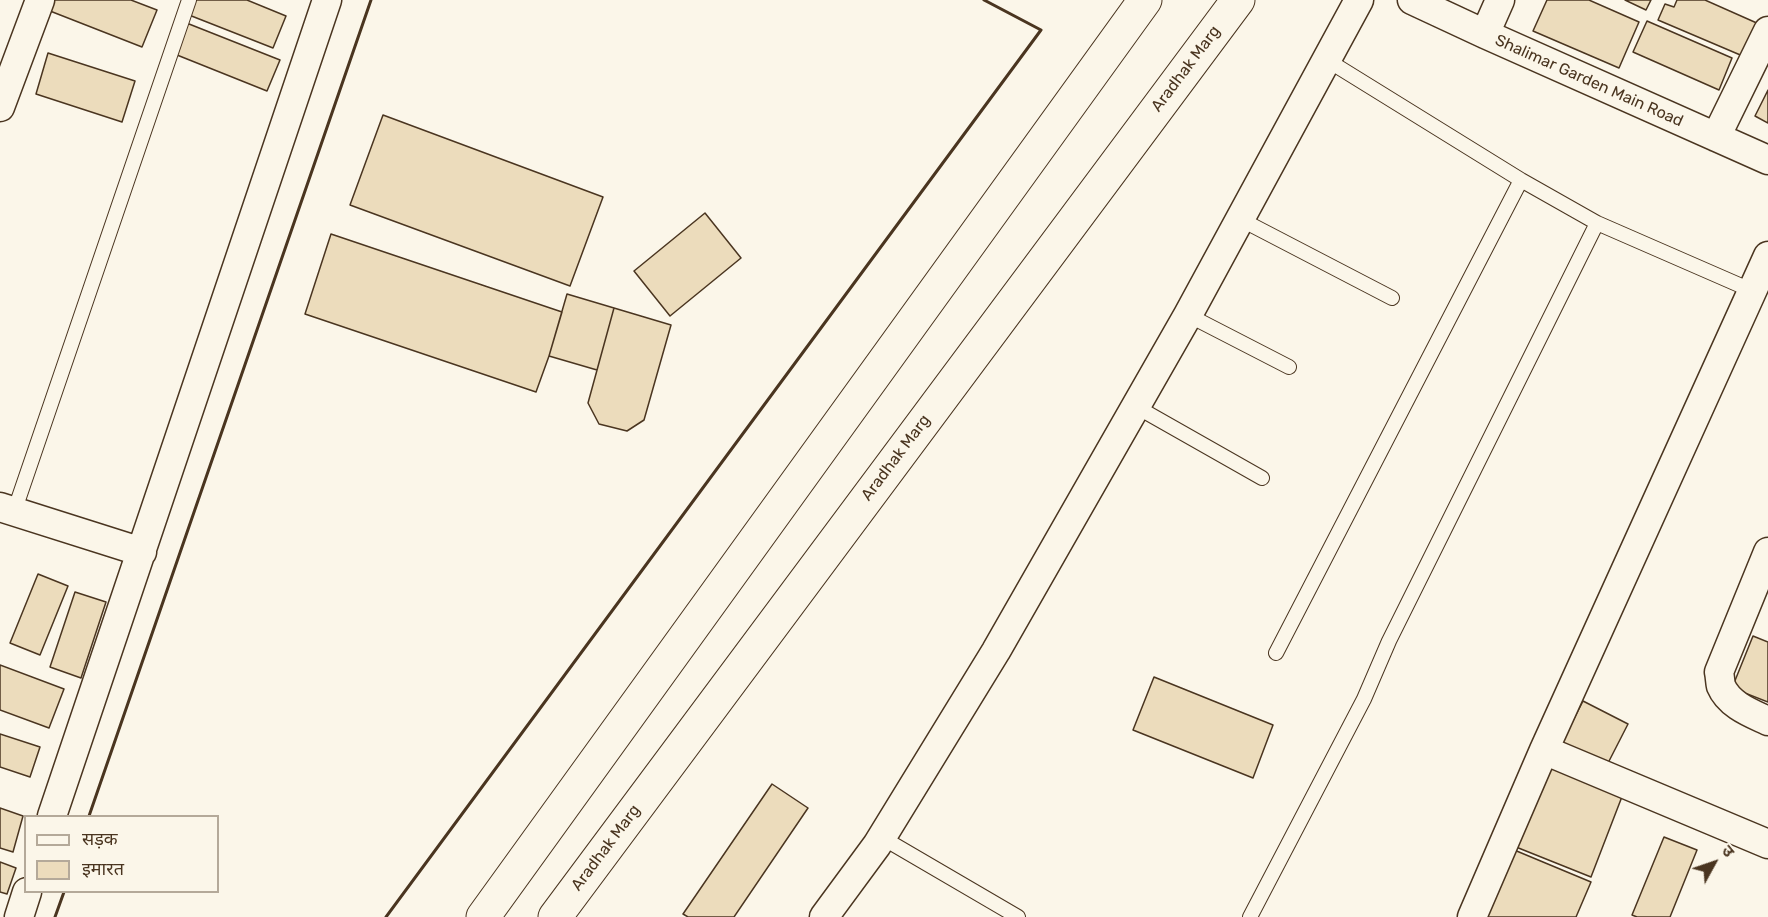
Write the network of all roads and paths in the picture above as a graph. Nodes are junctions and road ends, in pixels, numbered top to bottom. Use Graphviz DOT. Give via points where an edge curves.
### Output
graph roads {
  1 [pos="189,0"];
  2 [pos="327,0"];
  3 [pos="1144,0"];
  4 [pos="1238,0"];
  5 [pos="1359,0"];
  6 [pos="1412,0"];
  7 [pos="1500,0"];
  8 [pos="31,2"];
  9 [pos="1768,31"];
  10 [pos="1485,34"];
  11 [pos="1327,60"];
  12 [pos="0,107"];
  13 [pos="1716,137"];
  14 [pos="1768,160"];
  15 [pos="1521,180"];
  16 [pos="1240,219"];
  17 [pos="1597,223"];
  18 [pos="1768,256"];
  19 [pos="1760,296"];
  20 [pos="1392,298"];
  21 [pos="1188,315"];
  22 [pos="1289,368"];
  23 [pos="1135,406"];
  24 [pos="1262,478"];
  25 [pos="7,510"];
  26 [pos="142,552"];
  27 [pos="1767,559"];
  28 [pos="1276,653"];
  29 [pos="1768,721"];
  30 [pos="1544,750"];
  31 [pos="52,815"];
  32 [pos="881,837"];
  33 [pos="1768,844"];
  34 [pos="26,893"];
  35 [pos="19,917"];
  36 [pos="483,917"];
  37 [pos="555,917"];
  38 [pos="824,917"];
  39 [pos="1018,917"];
  40 [pos="1250,917"];
  41 [pos="1472,917"];
  1 -- 25 [label="lane"];
  2 -- 26 [label="street"];
  3 -- 36 [label="main road"];
  4 -- 37 [label="main road, Aradhak Marg"];
  5 -- 11 [label="street"];
  6 -- 10 [label="street, Shalimar Garden Main Road"];
  7 -- 10 [label="street"];
  8 -- 12 [label="street"];
  9 -- 13 [label="street"];
  10 -- 13 [label="street, Shalimar Garden Main Road"];
  11 -- 15 [label="lane"];
  11 -- 16 [label="street"];
  13 -- 14 [label="street, Shalimar Garden Main Road"];
  15 -- 17 [label="lane"];
  15 -- 28 [label="lane"];
  16 -- 20 [label="lane"];
  16 -- 21 [label="street"];
  17 -- 19 [label="lane"];
  17 -- 40 [label="lane" via="1389,641 1364,699"];
  18 -- 19 [label="street"];
  19 -- 30 [label="street"];
  21 -- 22 [label="lane"];
  21 -- 23 [label="street"];
  23 -- 24 [label="lane"];
  23 -- 32 [label="street" via="996,651"];
  25 -- 26 [label="street"];
  26 -- 31 [label="street"];
  27 -- 29 [label="street" via="1719,672 1721,686 1741,708"];
  30 -- 33 [label="street"];
  30 -- 41 [label="street"];
  32 -- 38 [label="street"];
  32 -- 39 [label="lane"];
  34 -- 35 [label="street"];
}
